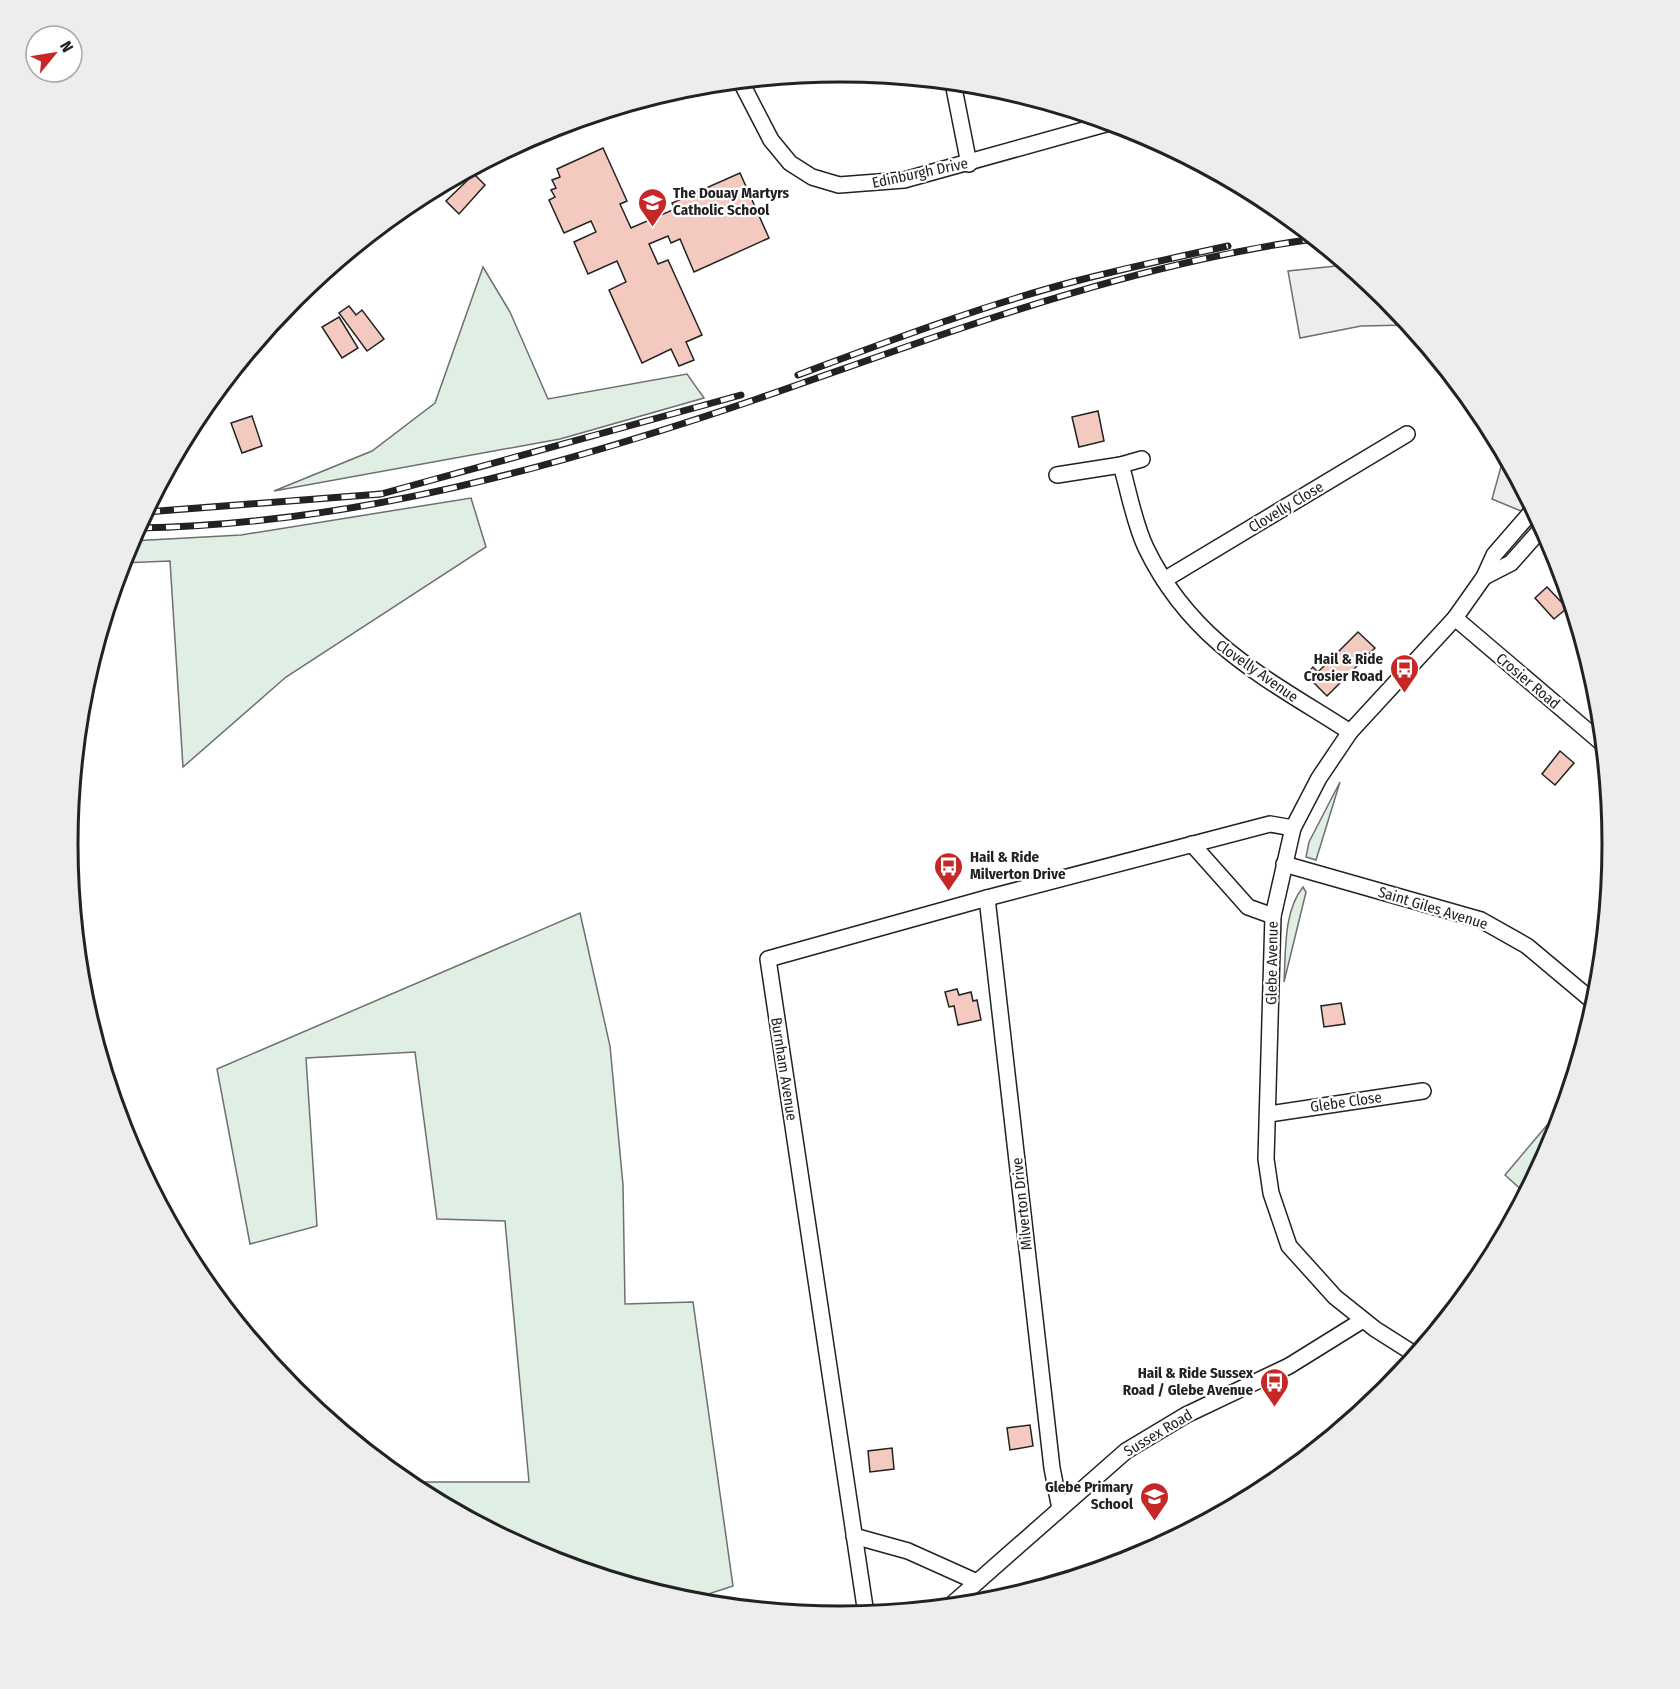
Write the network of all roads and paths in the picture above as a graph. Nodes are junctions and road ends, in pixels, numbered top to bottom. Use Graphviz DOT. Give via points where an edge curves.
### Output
graph roads {
  1 [pos="744,89"];
  2 [pos="955,92"];
  3 [pos="1095,127"];
  4 [pos="969,164"];
  5 [pos="1407,434"];
  6 [pos="1142,459"];
  7 [pos="1121,465"];
  8 [pos="1057,476"];
  9 [pos="1527,517"];
  10 [pos="1536,535"];
  11 [pos="1484,577"];
  12 [pos="1164,580"];
  13 [pos="1455,618"];
  14 [pos="1350,732"];
  15 [pos="1594,736"];
  16 [pos="1293,828"];
  17 [pos="1192,844"];
  18 [pos="1284,864"];
  19 [pos="987,898"];
  20 [pos="1273,916"];
  21 [pos="1586,996"];
  22 [pos="1423,1091"];
  23 [pos="1269,1114"];
  24 [pos="1363,1320"];
  25 [pos="1409,1351"];
  26 [pos="1060,1509"];
  27 [pos="854,1536"];
  28 [pos="977,1582"];
  29 [pos="961,1597"];
  30 [pos="865,1606"];
  1 -- 4 [label="street, Edinburgh Drive" via="771,140 790,163 812,177 839,185 870,184"];
  2 -- 4 [label="street"];
  3 -- 4 [label="street, Edinburgh Drive"];
  5 -- 12 [label="street, Clovelly Close"];
  6 -- 7 [label="street"];
  7 -- 8 [label="street"];
  7 -- 12 [label="street, Clovelly Avenue" via="1145,546"];
  9 -- 11 [label="street, Glebe Avenue" via="1494,555"];
  10 -- 11 [label="street, Glebe Avenue" via="1511,563"];
  11 -- 13 [label="street, Glebe Avenue"];
  12 -- 14 [label="street, Clovelly Avenue" via="1185,611 1233,658"];
  13 -- 14 [label="street, Glebe Avenue"];
  13 -- 15 [label="street, Crosier Road"];
  14 -- 16 [label="street, Glebe Avenue" via="1319,778"];
  16 -- 17 [label="street, Burnham Avenue" via="1270,825"];
  16 -- 18 [label="street, Glebe Avenue"];
  17 -- 19 [label="street, Burnham Avenue"];
  17 -- 20 [label="street" via="1248,907"];
  18 -- 20 [label="street, Glebe Avenue"];
  18 -- 21 [label="street, Saint Giles Avenue" via="1481,920 1527,946"];
  19 -- 26 [label="street, Milverton Drive" via="1052,1468"];
  19 -- 27 [label="street, Burnham Avenue" via="768,959"];
  20 -- 23 [label="street, Glebe Avenue"];
  22 -- 23 [label="street, Glebe Close"];
  23 -- 24 [label="street, Glebe Avenue" via="1266,1160 1271,1193 1289,1246 1335,1297"];
  24 -- 25 [label="street, Glebe Avenue"];
  24 -- 26 [label="street, Sussex Road" via="1289,1366 1185,1415 1126,1451"];
  26 -- 28 [label="street, Sussex Road"];
  27 -- 28 [label="street" via="929,1559"];
  27 -- 30 [label="street, Burnham Avenue"];
  28 -- 29 [label="street, Sussex Road"];
}
